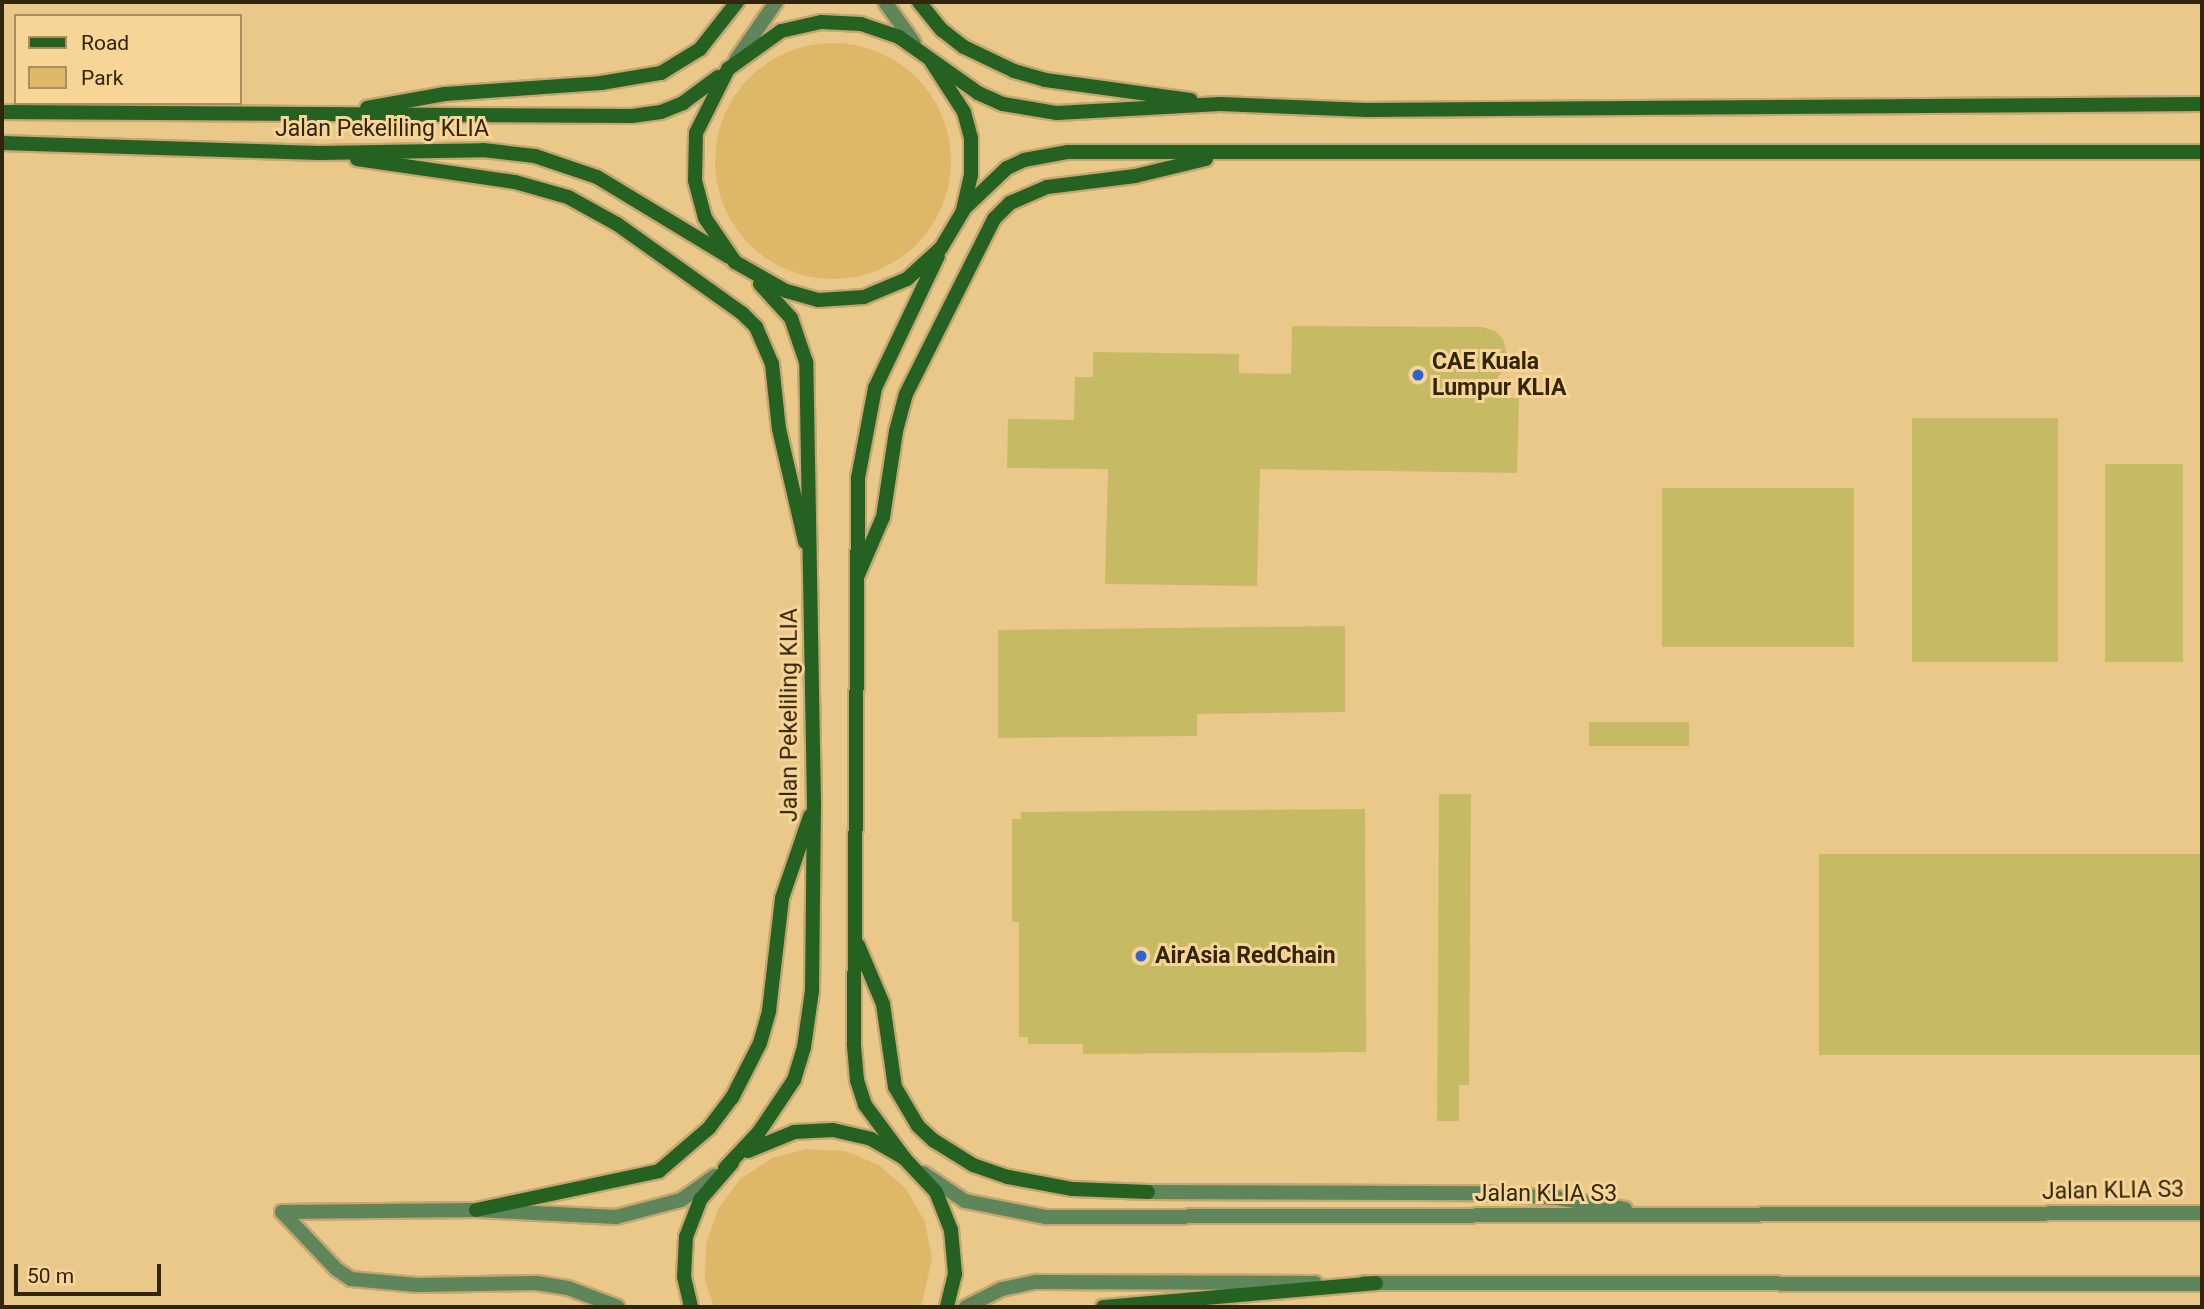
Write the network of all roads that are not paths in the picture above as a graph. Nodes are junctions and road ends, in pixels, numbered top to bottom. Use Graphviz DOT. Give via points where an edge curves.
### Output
graph roads {
  1 [pos="737,2"];
  2 [pos="776,2"];
  3 [pos="885,2"];
  4 [pos="919,2"];
  5 [pos="932,61"];
  6 [pos="728,69"];
  7 [pos="1220,104"];
  8 [pos="2202,104"];
  9 [pos="2,112"];
  10 [pos="332,115"];
  11 [pos="2,143"];
  12 [pos="2202,152"];
  13 [pos="319,153"];
  14 [pos="1227,154"];
  15 [pos="963,211"];
  16 [pos="941,248"];
  17 [pos="735,262"];
  18 [pos="812,571"];
  19 [pos="854,585"];
  20 [pos="814,804"];
  21 [pos="855,940"];
  22 [pos="905,1159"];
  23 [pos="724,1168"];
  24 [pos="476,1210"];
  25 [pos="2202,1213"];
  26 [pos="1662,1216"];
  27 [pos="1376,1283"];
  28 [pos="2202,1284"];
  29 [pos="618,1307"];
  30 [pos="691,1307"];
  31 [pos="947,1307"];
  32 [pos="966,1307"];
  33 [pos="1103,1307"];
  1 -- 10 [label="street" via="700,49 661,74 445,94"];
  2 -- 6 [label="street" via="756,36"];
  3 -- 5 [label="street" via="901,30"];
  4 -- 7 [label="street" via="942,30 964,47 1014,71 1045,80"];
  5 -- 6 [label="street, Jalan Pekeliling KLIA" via="899,37 861,24 821,22 781,31"];
  5 -- 7 [label="street" via="978,93 1034,111 1076,114"];
  5 -- 15 [label="street, Jalan Pekeliling KLIA" via="964,111 971,138 971,175"];
  6 -- 10 [label="street, Jalan Pekeliling KLIA" via="683,103 632,116"];
  6 -- 17 [label="street, Jalan Pekeliling KLIA" via="696,133 695,180 705,218"];
  7 -- 8 [label="street" via="1366,110"];
  9 -- 10 [label="street, Jalan Pekeliling KLIA"];
  11 -- 13 [label="street, Jalan Pekeliling KLIA"];
  12 -- 14 [label="street" via="1546,149"];
  13 -- 17 [label="street, Jalan Pekeliling KLIA" via="483,150 535,156 597,177"];
  13 -- 18 [label="street" via="515,182 568,197 617,225 742,313 761,335 772,364 779,429"];
  14 -- 15 [label="street" via="1045,155 1007,168"];
  14 -- 19 [label="street" via="1135,177 1047,187 1010,203 994,219 906,394 895,431 883,517"];
  15 -- 16 [label="street, Jalan Pekeliling KLIA"];
  16 -- 17 [label="street, Jalan Pekeliling KLIA" via="907,279 864,297 841,299 818,300 786,291"];
  16 -- 19 [label="street, Jalan Pekeliling KLIA" via="893,345 865,420"];
  17 -- 18 [label="street, Jalan Pekeliling KLIA" via="777,298 802,340 809,400"];
  18 -- 20 [label="street, Jalan Pekeliling KLIA"];
  19 -- 21 [label="street, Jalan Pekeliling KLIA"];
  20 -- 23 [label="street, Jalan Pekeliling KLIA" via="812,991 804,1046 779,1104"];
  20 -- 24 [label="street" via="782,898 769,1011 760,1043 732,1098 709,1128 659,1171"];
  21 -- 22 [label="street, Jalan Pekeliling KLIA" via="857,1080 865,1105"];
  21 -- 26 [label="street" via="883,1004 895,1087 918,1126 973,1165 1008,1177 1073,1189 1148,1192 1481,1193 1557,1198"];
  22 -- 23 [label="street, Jalan Pekeliling KLIA" via="871,1139 846,1133 794,1132 757,1145"];
  22 -- 26 [label="street, Jalan KLIA S3" via="965,1200 1046,1217"];
  22 -- 31 [label="street, Jalan Pekeliling KLIA" via="936,1192 951,1230 955,1274"];
  23 -- 24 [label="street" via="681,1200 650,1212 616,1217"];
  23 -- 30 [label="street, Jalan Pekeliling KLIA" via="700,1200 686,1237 684,1277"];
  24 -- 29 [label="street" via="282,1212 351,1279 393,1284 536,1283 568,1288"];
  25 -- 26 [label="street, Jalan KLIA S3"];
  27 -- 28 [label="street"];
  27 -- 32 [label="street" via="1035,1282 1002,1289"];
  27 -- 33 [label="street"];
}
